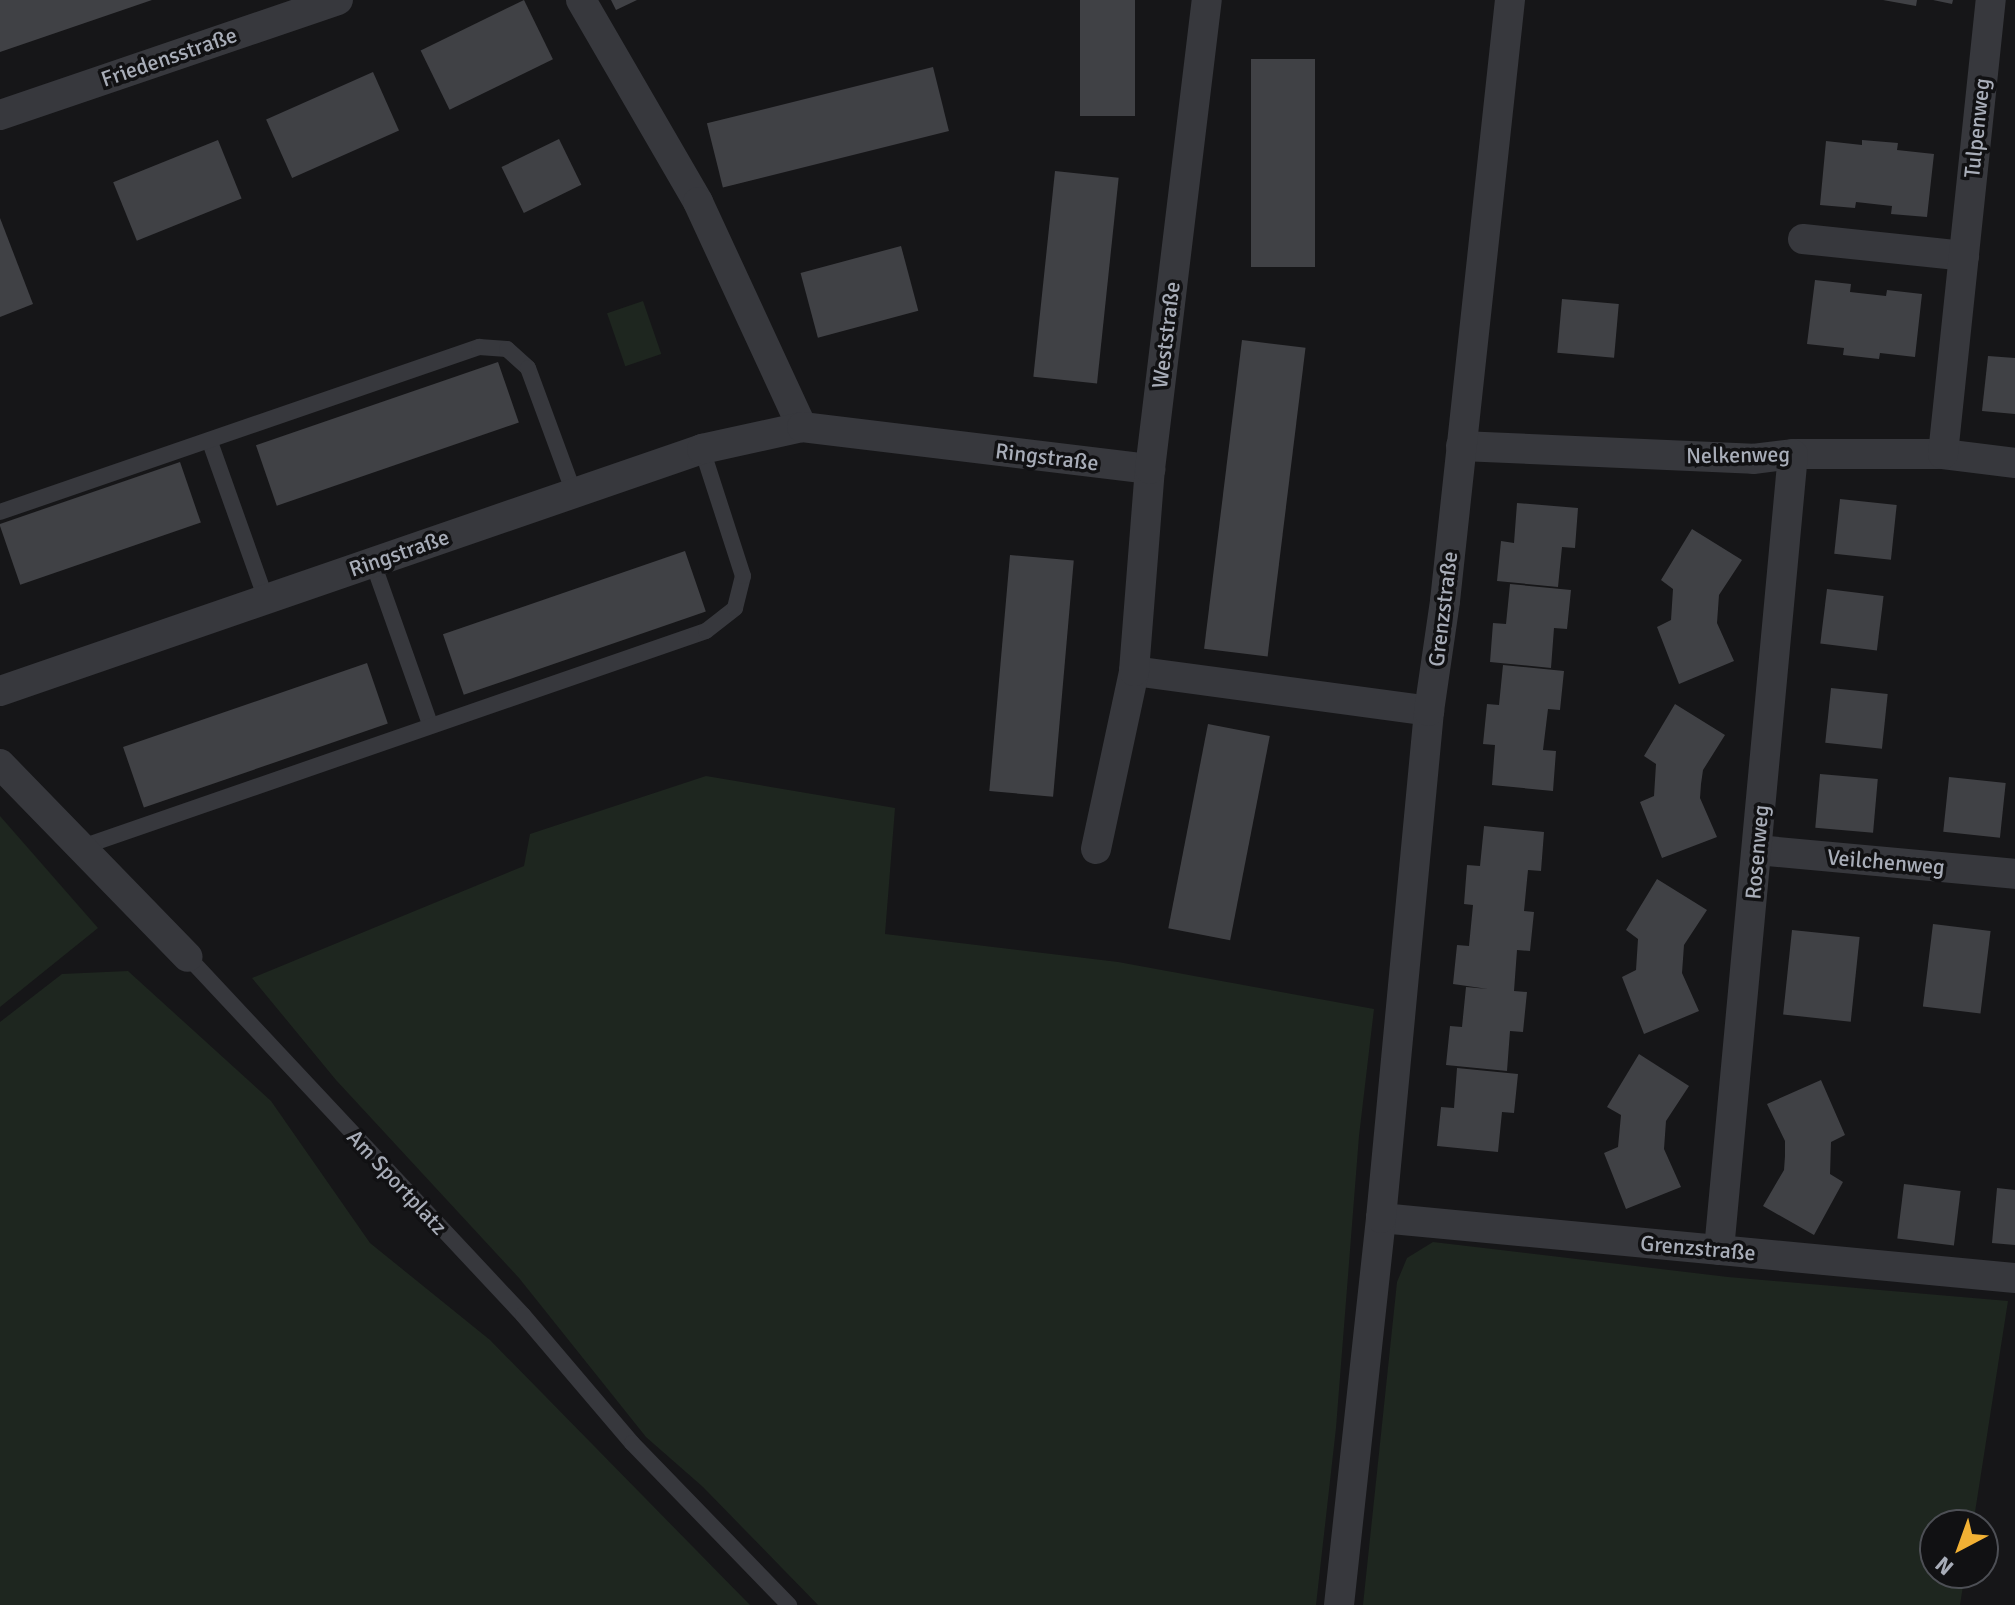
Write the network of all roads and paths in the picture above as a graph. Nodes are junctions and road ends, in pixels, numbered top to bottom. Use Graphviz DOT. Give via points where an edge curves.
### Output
graph roads {
  1 [pos="338,0"];
  2 [pos="581,0"];
  3 [pos="1207,0"];
  4 [pos="1510,0"];
  5 [pos="1991,0"];
  6 [pos="281,9"];
  7 [pos="0,115"];
  8 [pos="1803,239"];
  9 [pos="1964,256"];
  10 [pos="802,427"];
  11 [pos="210,442"];
  12 [pos="1461,446"];
  13 [pos="702,449"];
  14 [pos="1793,454"];
  15 [pos="1943,454"];
  16 [pos="2015,463"];
  17 [pos="1150,469"];
  18 [pos="574,493"];
  19 [pos="0,512"];
  20 [pos="373,563"];
  21 [pos="266,599"];
  22 [pos="1134,671"];
  23 [pos="0,691"];
  24 [pos="1429,711"];
  25 [pos="430,724"];
  26 [pos="0,764"];
  27 [pos="79,848"];
  28 [pos="1096,849"];
  29 [pos="1757,850"];
  30 [pos="2015,874"];
  31 [pos="188,957"];
  32 [pos="1381,1218"];
  33 [pos="1719,1250"];
  34 [pos="2015,1278"];
  35 [pos="789,1605"];
  36 [pos="1339,1605"];
  1 -- 6 [label="street, Friedensstraße"];
  2 -- 10 [label="street" via="698,202"];
  3 -- 17 [label="street, Weststraße"];
  4 -- 12 [label="street, Grenzstraße"];
  5 -- 9 [label="street, Tulpenweg"];
  6 -- 7 [label="street, Friedensstraße"];
  8 -- 9 [label="street"];
  9 -- 15 [label="street, Tulpenweg"];
  10 -- 13 [label="street, Ringstraße"];
  10 -- 17 [label="street, Ringstraße"];
  11 -- 18 [label="lane" via="479,347 507,349 528,368"];
  11 -- 19 [label="lane"];
  11 -- 21 [label="lane"];
  12 -- 14 [label="street, Nelkenweg" via="1753,459"];
  12 -- 24 [label="street, Grenzstraße"];
  13 -- 18 [label="street, Ringstraße"];
  13 -- 25 [label="lane" via="743,576 735,608 706,631"];
  14 -- 15 [label="street, Nelkenweg"];
  14 -- 29 [label="street, Rosenweg"];
  15 -- 16 [label="street, Nelkenweg"];
  17 -- 22 [label="street, Weststraße"];
  18 -- 20 [label="street, Ringstraße"];
  20 -- 21 [label="street, Ringstraße"];
  20 -- 25 [label="lane"];
  21 -- 23 [label="street, Ringstraße"];
  22 -- 24 [label="street"];
  22 -- 28 [label="street, Weststraße"];
  24 -- 32 [label="street, Grenzstraße"];
  25 -- 27 [label="lane"];
  26 -- 27 [label="street, Am Sportplatz"];
  27 -- 31 [label="street, Am Sportplatz"];
  29 -- 30 [label="street, Veilchenweg"];
  29 -- 33 [label="street, Rosenweg"];
  31 -- 35 [label="lane, Am Sportplatz" via="523,1315 632,1443"];
  32 -- 33 [label="street, Grenzstraße"];
  32 -- 36 [label="street, Grenzstraße"];
  33 -- 34 [label="street, Grenzstraße"];
}
